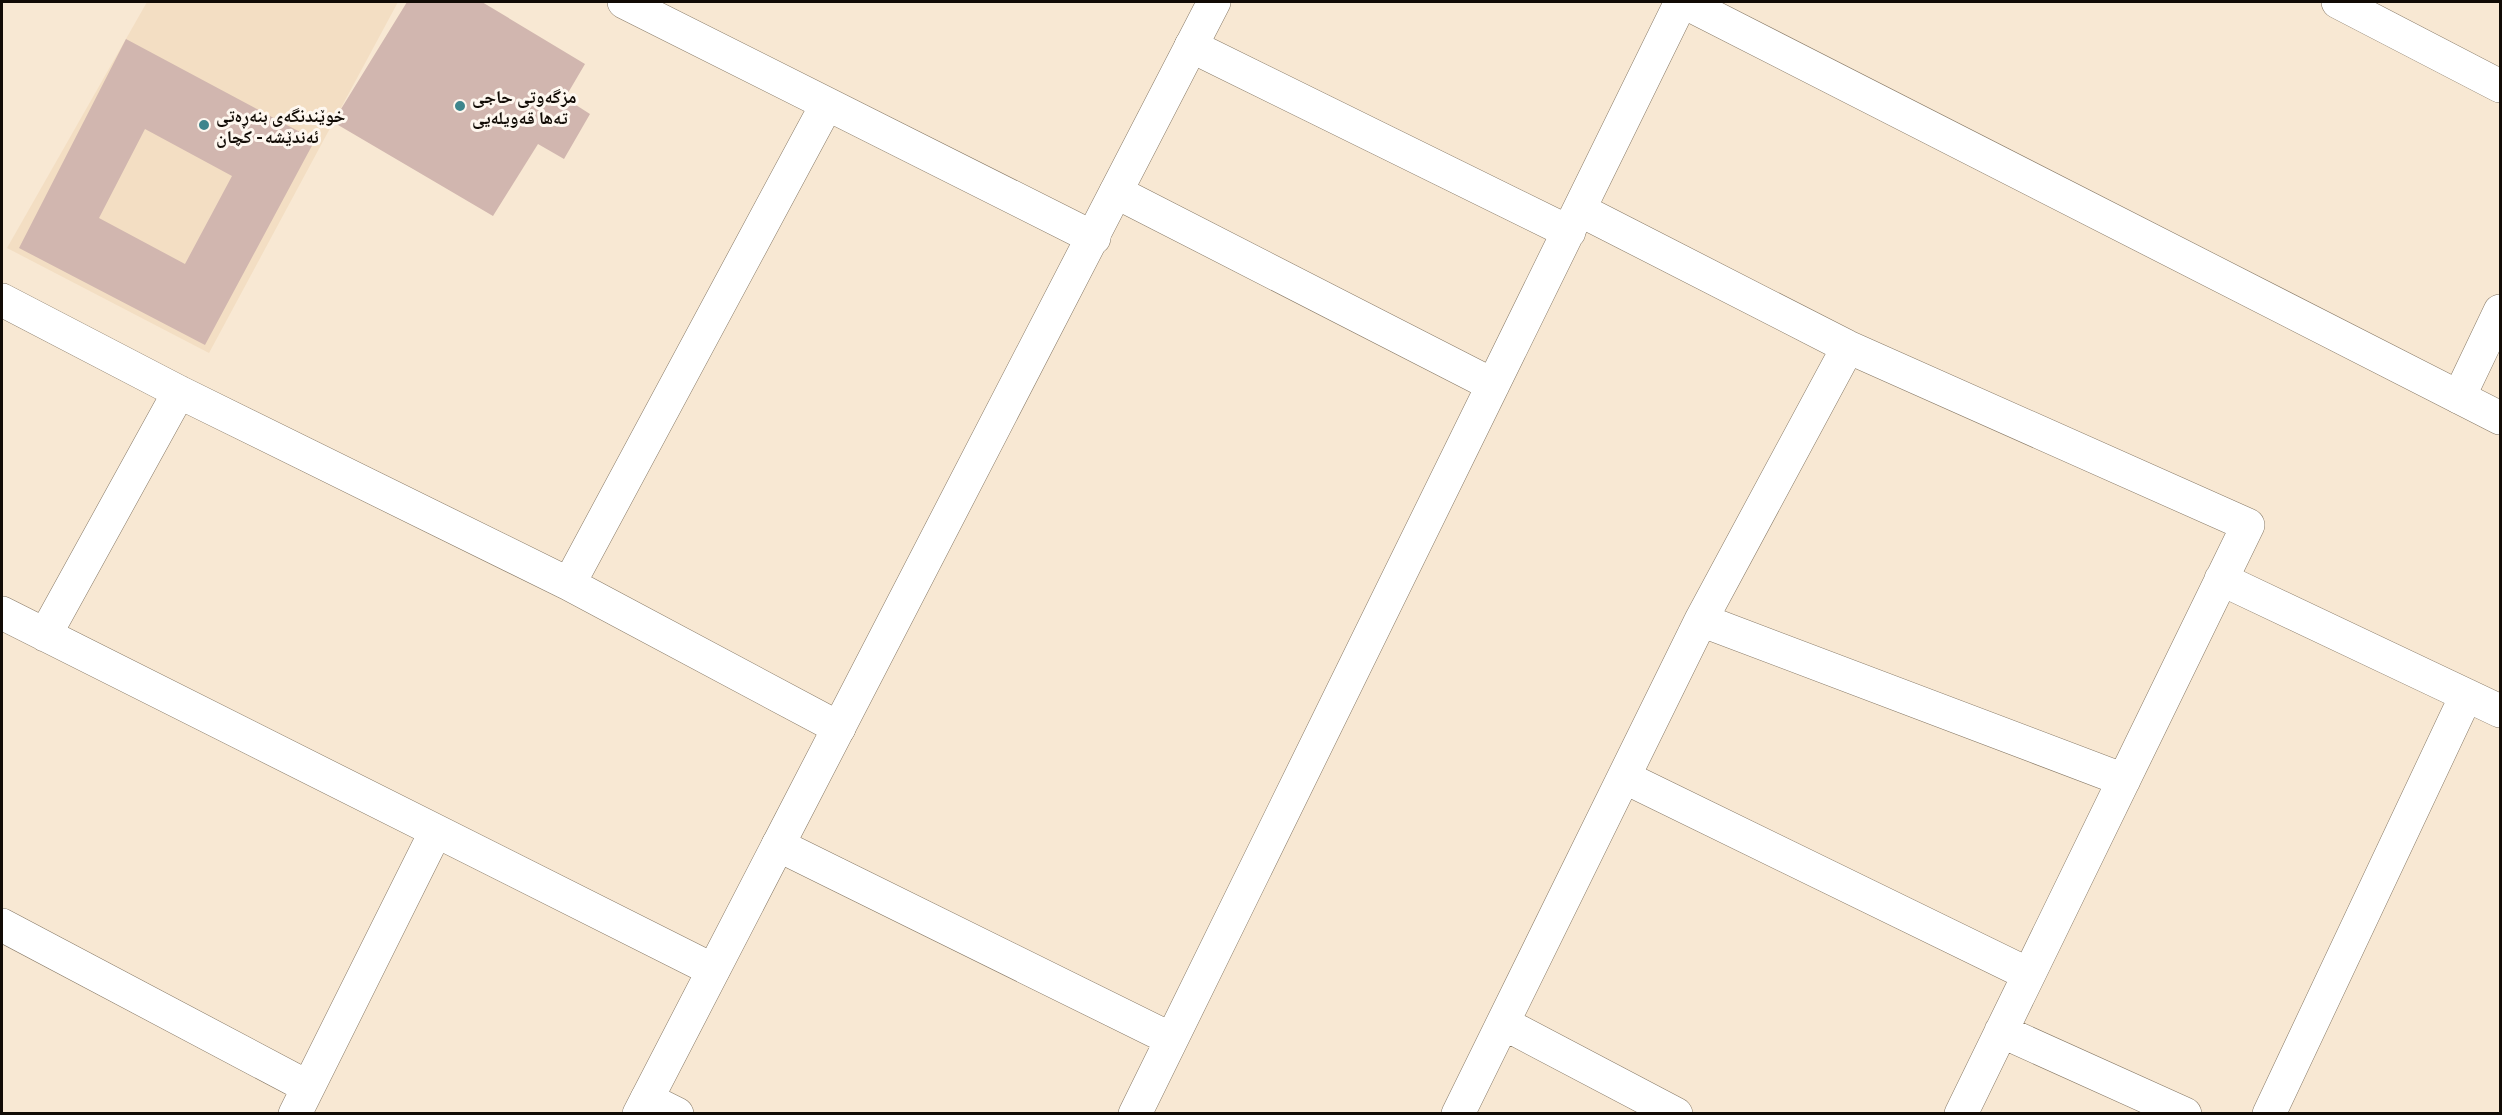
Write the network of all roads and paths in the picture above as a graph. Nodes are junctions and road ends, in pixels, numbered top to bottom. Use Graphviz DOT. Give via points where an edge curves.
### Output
graph roads {
  1 [pos="624,2"];
  2 [pos="1214,2"];
  3 [pos="1683,2"];
  4 [pos="2338,2"];
  5 [pos="1191,46"];
  6 [pos="2498,77"];
  7 [pos="827,104"];
  8 [pos="1116,192"];
  9 [pos="1575,221"];
  10 [pos="1094,238"];
  11 [pos="2,300"];
  12 [pos="2500,311"];
  13 [pos="1848,347"];
  14 [pos="1493,385"];
  15 [pos="179,392"];
  16 [pos="2459,397"];
  17 [pos="2500,418"];
  18 [pos="2222,579"];
  19 [pos="568,584"];
  20 [pos="2,613"];
  21 [pos="1701,620"];
  22 [pos="45,635"];
  23 [pos="2466,696"];
  24 [pos="2500,711"];
  25 [pos="839,728"];
  26 [pos="1624,777"];
  27 [pos="2124,780"];
  28 [pos="436,831"];
  29 [pos="778,845"];
  30 [pos="2,925"];
  31 [pos="714,970"];
  32 [pos="2028,974"];
  33 [pos="1503,1023"];
  34 [pos="2001,1031"];
  35 [pos="1171,1039"];
  36 [pos="302,1100"];
  37 [pos="643,1106"];
  38 [pos="677,1113"];
  39 [pos="1135,1113"];
  40 [pos="1458,1113"];
  41 [pos="1676,1113"];
  42 [pos="1961,1113"];
  43 [pos="2185,1113"];
  44 [pos="2269,1113"];
  1 -- 7 [label="street"];
  2 -- 5 [label="street"];
  3 -- 9 [label="street"];
  3 -- 16 [label="street"];
  4 -- 6 [label="street"];
  5 -- 8 [label="street"];
  5 -- 9 [label="street"];
  7 -- 10 [label="street"];
  7 -- 19 [label="street"];
  8 -- 10 [label="street"];
  8 -- 14 [label="street"];
  9 -- 13 [label="street"];
  9 -- 14 [label="street"];
  10 -- 25 [label="street"];
  11 -- 15 [label="street"];
  12 -- 16 [label="street"];
  13 -- 18 [label="street" via="2248,525"];
  13 -- 21 [label="street"];
  14 -- 35 [label="street"];
  15 -- 19 [label="street"];
  15 -- 22 [label="street"];
  16 -- 17 [label="street"];
  18 -- 23 [label="street"];
  18 -- 27 [label="street"];
  19 -- 25 [label="street"];
  20 -- 22 [label="street"];
  21 -- 26 [label="street"];
  21 -- 27 [label="street"];
  22 -- 28 [label="street"];
  23 -- 24 [label="street"];
  23 -- 44 [label="street"];
  25 -- 29 [label="street"];
  26 -- 32 [label="street"];
  26 -- 33 [label="street"];
  27 -- 32 [label="street"];
  28 -- 31 [label="street"];
  28 -- 36 [label="street"];
  29 -- 31 [label="street"];
  29 -- 35 [label="street"];
  30 -- 36 [label="street"];
  31 -- 37 [label="street"];
  32 -- 34 [label="street"];
  33 -- 40 [label="street"];
  33 -- 41 [label="street"];
  34 -- 42 [label="street"];
  34 -- 43 [label="street"];
  35 -- 39 [label="street"];
  37 -- 38 [label="street"];
}
